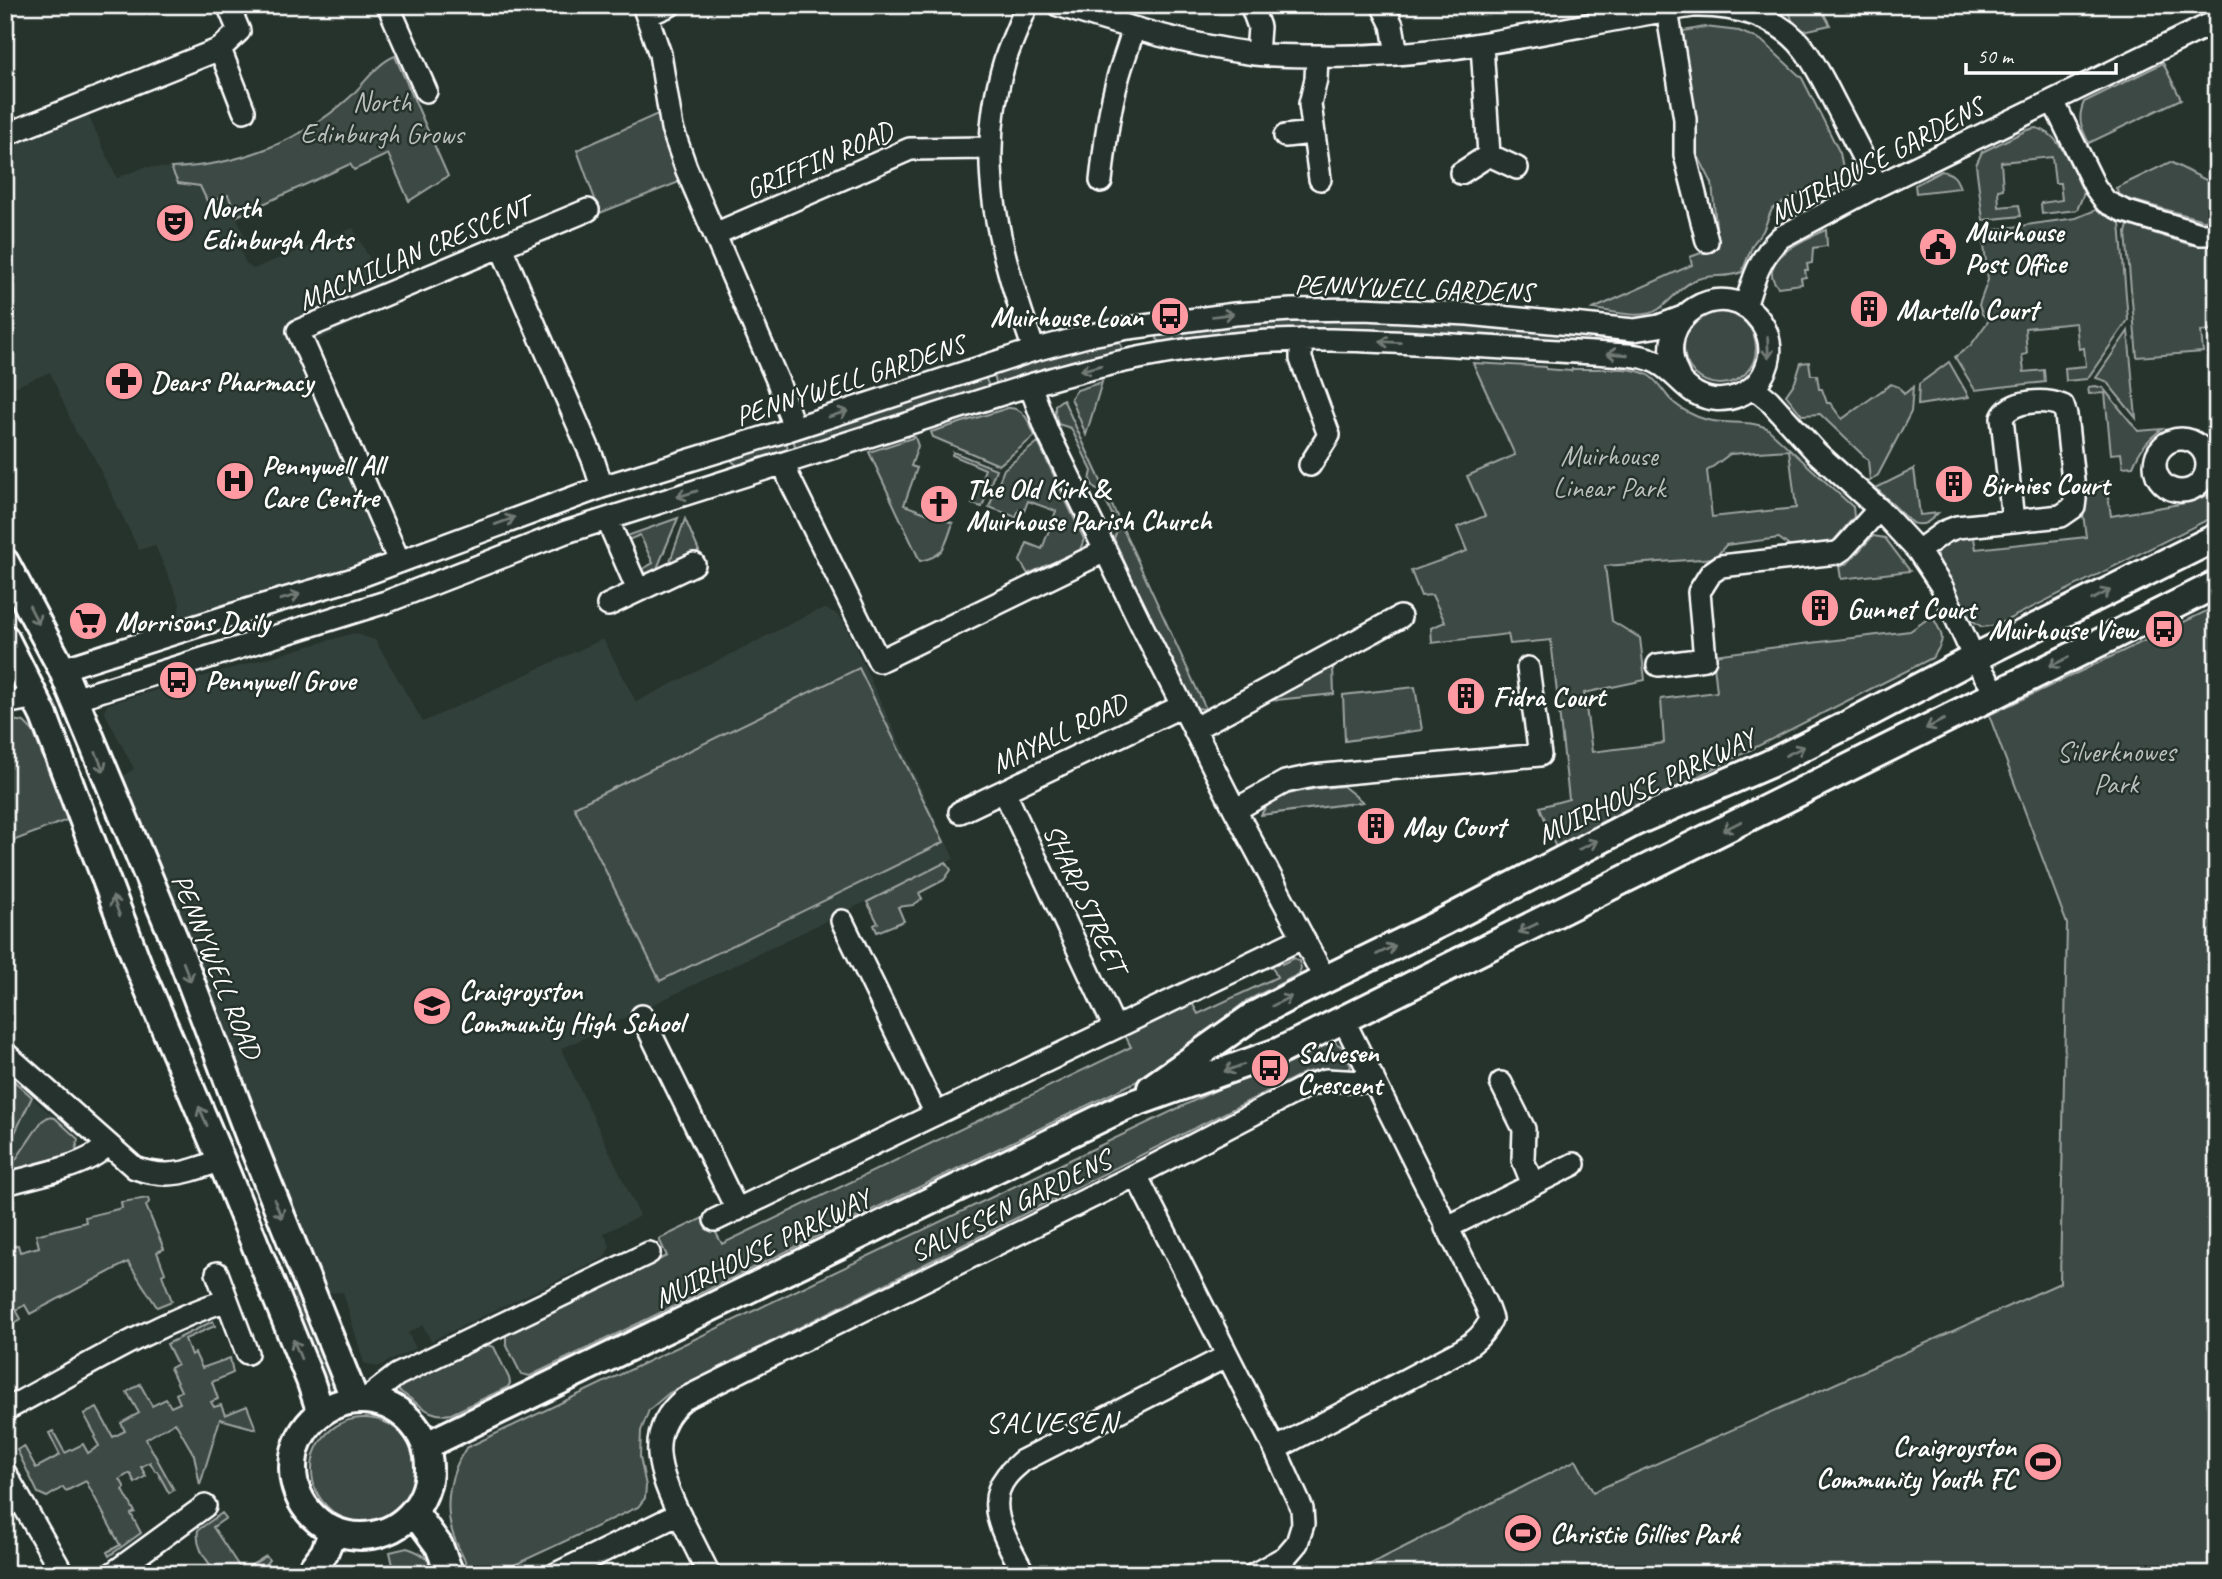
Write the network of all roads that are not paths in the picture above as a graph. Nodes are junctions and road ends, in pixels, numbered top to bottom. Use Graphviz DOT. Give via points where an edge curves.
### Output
graph roads {
  1 [pos="228,5"];
  2 [pos="388,5"];
  3 [pos="670,5"];
  4 [pos="1027,5"];
  5 [pos="1058,5"];
  6 [pos="1251,5"];
  7 [pos="1382,5"];
  8 [pos="645,10"];
  9 [pos="1667,10"];
  10 [pos="2217,21"];
  11 [pos="1133,29"];
  12 [pos="1482,45"];
  13 [pos="219,49"];
  14 [pos="1257,54"];
  15 [pos="1397,54"];
  16 [pos="1317,56"];
  17 [pos="426,91"];
  18 [pos="2053,101"];
  19 [pos="244,111"];
  20 [pos="1312,133"];
  21 [pos="5,135"];
  22 [pos="1284,136"];
  23 [pos="990,148"];
  24 [pos="1489,155"];
  25 [pos="1517,168"];
  26 [pos="1461,173"];
  27 [pos="1320,179"];
  28 [pos="1101,181"];
  29 [pos="1877,186"];
  30 [pos="589,210"];
  31 [pos="715,234"];
  32 [pos="2217,234"];
  33 [pos="1707,241"];
  34 [pos="501,247"];
  35 [pos="1745,307"];
  36 [pos="1684,317"];
  37 [pos="1129,328"];
  38 [pos="1301,340"];
  39 [pos="1034,350"];
  40 [pos="1136,357"];
  41 [pos="1679,377"];
  42 [pos="1030,385"];
  43 [pos="1753,387"];
  44 [pos="794,428"];
  45 [pos="722,450"];
  46 [pos="785,464"];
  47 [pos="1310,465"];
  48 [pos="731,480"];
  49 [pos="602,487"];
  50 [pos="1879,509"];
  51 [pos="607,519"];
  52 [pos="2012,521"];
  53 [pos="2212,539"];
  54 [pos="1105,551"];
  55 [pos="1918,551"];
  56 [pos="5,562"];
  57 [pos="399,562"];
  58 [pos="694,564"];
  59 [pos="2212,586"];
  60 [pos="638,590"];
  61 [pos="608,605"];
  62 [pos="1400,617"];
  63 [pos="5,638"];
  64 [pos="1974,658"];
  65 [pos="1658,665"];
  66 [pos="1528,668"];
  67 [pos="62,669"];
  68 [pos="1996,693"];
  69 [pos="37,697"];
  70 [pos="74,699"];
  71 [pos="5,703"];
  72 [pos="1182,706"];
  73 [pos="1194,729"];
  74 [pos="1004,791"];
  75 [pos="1235,810"];
  76 [pos="960,811"];
  77 [pos="842,921"];
  78 [pos="1302,938"];
  79 [pos="1325,979"];
  80 [pos="642,1016"];
  81 [pos="1343,1019"];
  82 [pos="1115,1028"];
  83 [pos="5,1053"];
  84 [pos="1373,1078"];
  85 [pos="1501,1083"];
  86 [pos="1124,1107"];
  87 [pos="936,1114"];
  88 [pos="107,1144"];
  89 [pos="221,1160"];
  90 [pos="1574,1164"];
  91 [pos="1136,1175"];
  92 [pos="5,1184"];
  93 [pos="1534,1185"];
  94 [pos="737,1210"];
  95 [pos="715,1220"];
  96 [pos="1446,1228"];
  97 [pos="649,1253"];
  98 [pos="217,1273"];
  99 [pos="227,1300"];
  100 [pos="247,1353"];
  101 [pos="1227,1356"];
  102 [pos="360,1400"];
  103 [pos="5,1410"];
  104 [pos="321,1413"];
  105 [pos="427,1445"];
  106 [pos="1275,1449"];
  107 [pos="5,1473"];
  108 [pos="205,1506"];
  109 [pos="414,1512"];
  110 [pos="679,1514"];
  111 [pos="333,1531"];
  112 [pos="63,1574"];
  113 [pos="112,1574"];
  114 [pos="307,1574"];
  115 [pos="450,1574"];
  116 [pos="556,1574"];
  117 [pos="709,1574"];
  118 [pos="1024,1574"];
  119 [pos="1255,1574"];
  1 -- 13 [label="street" via="239,31"];
  2 -- 17 [label="street"];
  3 -- 8 [label="street"];
  4 -- 23 [label="street" via="1005,59 994,103"];
  5 -- 11 [label="street"];
  6 -- 14 [label="street" via="1259,27"];
  7 -- 15 [label="street" via="1392,25"];
  8 -- 31 [label="street" via="660,54 672,128"];
  9 -- 12 [label="street"];
  9 -- 29 [label="street" via="1732,9 1763,17 1796,40 1817,70"];
  9 -- 33 [label="street" via="1685,118 1685,155"];
  10 -- 18 [label="street, MUIRHOUSE GARDENS"];
  11 -- 14 [label="street"];
  11 -- 28 [label="street" via="1107,123"];
  12 -- 15 [label="street"];
  12 -- 24 [label="street"];
  13 -- 19 [label="street"];
  13 -- 21 [label="street"];
  14 -- 16 [label="street"];
  15 -- 16 [label="street"];
  16 -- 20 [label="street" via="1310,104"];
  18 -- 29 [label="street, MUIRHOUSE GARDENS"];
  18 -- 32 [label="street" via="2106,202 2200,234"];
  20 -- 22 [label="street"];
  20 -- 27 [label="street"];
  23 -- 31 [label="street, GRIFFIN ROAD" via="910,149"];
  23 -- 39 [label="street" via="996,221"];
  24 -- 25 [label="street"];
  24 -- 26 [label="street"];
  29 -- 35 [label="street, MUIRHOUSE GARDENS" via="1781,237 1760,264"];
  30 -- 34 [label="street, MACMILLAN CRESCENT"];
  31 -- 44 [label="street"];
  34 -- 49 [label="street"];
  34 -- 57 [label="street, MACMILLAN CRESCENT" via="298,331"];
  35 -- 36 [label="street, PENNYWELL GARDENS" via="1712,301"];
  35 -- 43 [label="street, one-way" via="1764,326 1769,344 1765,372"];
  37 -- 36 [label="street, PENNYWELL GARDENS, one-way" via="1291,310 1468,314 1634,330"];
  36 -- 41 [label="street" via="1671,346"];
  37 -- 39 [label="street, PENNYWELL GARDENS"];
  37 -- 40 [label="street"];
  38 -- 40 [label="street, PENNYWELL GARDENS"];
  41 -- 38 [label="street, PENNYWELL GARDENS, one-way" via="1658,363 1627,355"];
  38 -- 47 [label="street" via="1301,359 1337,432"];
  44 -- 39 [label="street, PENNYWELL GARDENS, one-way"];
  40 -- 42 [label="street, PENNYWELL GARDENS, one-way"];
  41 -- 43 [label="street, PENNYWELL GARDENS" via="1697,393 1720,400"];
  42 -- 46 [label="street, PENNYWELL GARDENS"];
  42 -- 54 [label="street"];
  43 -- 50 [label="street"];
  44 -- 45 [label="street, PENNYWELL GARDENS"];
  45 -- 48 [label="street"];
  45 -- 49 [label="street, PENNYWELL GARDENS"];
  46 -- 48 [label="street, PENNYWELL GARDENS"];
  46 -- 54 [label="street" via="879,661"];
  48 -- 51 [label="street, PENNYWELL GARDENS, one-way"];
  57 -- 49 [label="street, PENNYWELL GARDENS, one-way"];
  50 -- 55 [label="street"];
  50 -- 65 [label="street" via="1837,553 1721,566 1711,573 1699,592 1705,659"];
  51 -- 60 [label="street"];
  51 -- 70 [label="street, PENNYWELL GARDENS" via="386,602"];
  52 -- 52 [label="street" via="2060,516 2074,507 2066,415 2055,403 2014,405 2002,418"];
  52 -- 55 [label="street" via="1957,527"];
  64 -- 53 [label="street, MUIRHOUSE PARKWAY, one-way"];
  54 -- 72 [label="street"];
  55 -- 64 [label="street" via="1942,587"];
  56 -- 67 [label="street, PENNYWELL ROAD, one-way"];
  67 -- 57 [label="street, PENNYWELL GARDENS, one-way"];
  58 -- 60 [label="street"];
  59 -- 68 [label="street, MUIRHOUSE PARKWAY, one-way"];
  60 -- 61 [label="street"];
  62 -- 73 [label="street"];
  63 -- 69 [label="street"];
  64 -- 68 [label="street"];
  79 -- 64 [label="street, MUIRHOUSE PARKWAY, one-way" via="1635,822 1769,764"];
  66 -- 75 [label="street" via="1540,755 1313,776 1285,782"];
  67 -- 69 [label="street"];
  67 -- 70 [label="street, PENNYWELL ROAD"];
  68 -- 81 [label="street, MUIRHOUSE PARKWAY, one-way"];
  69 -- 70 [label="street"];
  69 -- 71 [label="street"];
  89 -- 69 [label="street, one-way" via="139,967"];
  70 -- 102 [label="street, PENNYWELL ROAD, one-way"];
  72 -- 73 [label="street"];
  72 -- 74 [label="street, MAYALL ROAD"];
  73 -- 75 [label="street"];
  74 -- 76 [label="street, MAYALL ROAD"];
  74 -- 82 [label="street, SHARP STREET"];
  75 -- 78 [label="street"];
  77 -- 87 [label="street"];
  78 -- 79 [label="street"];
  78 -- 82 [label="street, MUIRHOUSE PARKWAY"];
  86 -- 79 [label="street, MUIRHOUSE PARKWAY, one-way" via="1253,1016"];
  80 -- 94 [label="street"];
  81 -- 84 [label="street"];
  81 -- 86 [label="street, MUIRHOUSE PARKWAY, one-way" via="1280,1051"];
  82 -- 87 [label="street, MUIRHOUSE PARKWAY"];
  83 -- 88 [label="street"];
  84 -- 91 [label="street" via="1363,1082 1326,1080 1307,1086"];
  84 -- 96 [label="street"];
  85 -- 93 [label="street" via="1524,1129 1523,1160"];
  86 -- 105 [label="street, MUIRHOUSE PARKWAY"];
  87 -- 94 [label="street, MUIRHOUSE PARKWAY"];
  88 -- 89 [label="street" via="135,1168 152,1174 173,1175"];
  88 -- 92 [label="street" via="90,1159"];
  104 -- 89 [label="street, one-way"];
  90 -- 93 [label="street"];
  91 -- 101 [label="street, SALVESEN GARDENS"];
  91 -- 110 [label="street, SALVESEN GARDENS" via="684,1399 665,1423 659,1451 662,1475"];
  93 -- 96 [label="street"];
  94 -- 95 [label="street, MUIRHOUSE PARKWAY"];
  96 -- 106 [label="street" via="1486,1305 1490,1319 1485,1332 1462,1350"];
  97 -- 102 [label="street, MUIRHOUSE PARKWAY" via="397,1375"];
  98 -- 99 [label="street"];
  99 -- 100 [label="street"];
  99 -- 103 [label="street" via="187,1314"];
  101 -- 106 [label="street, SALVESEN GARDENS"];
  101 -- 118 [label="street" via="1022,1461 1006,1476 999,1489 999,1525"];
  102 -- 104 [label="street"];
  102 -- 105 [label="street" via="388,1405 408,1418"];
  104 -- 111 [label="street" via="301,1436 293,1476 309,1513"];
  105 -- 109 [label="street" via="430,1474"];
  106 -- 119 [label="street, SALVESEN GARDENS" via="1302,1509 1303,1524 1297,1543 1285,1557"];
  107 -- 112 [label="street"];
  108 -- 113 [label="street"];
  109 -- 111 [label="street" via="402,1524 380,1534 356,1537"];
  109 -- 115 [label="street" via="439,1546"];
  110 -- 116 [label="street"];
  110 -- 117 [label="street, SALVESEN GARDENS"];
  111 -- 114 [label="street" via="324,1553"];
}
